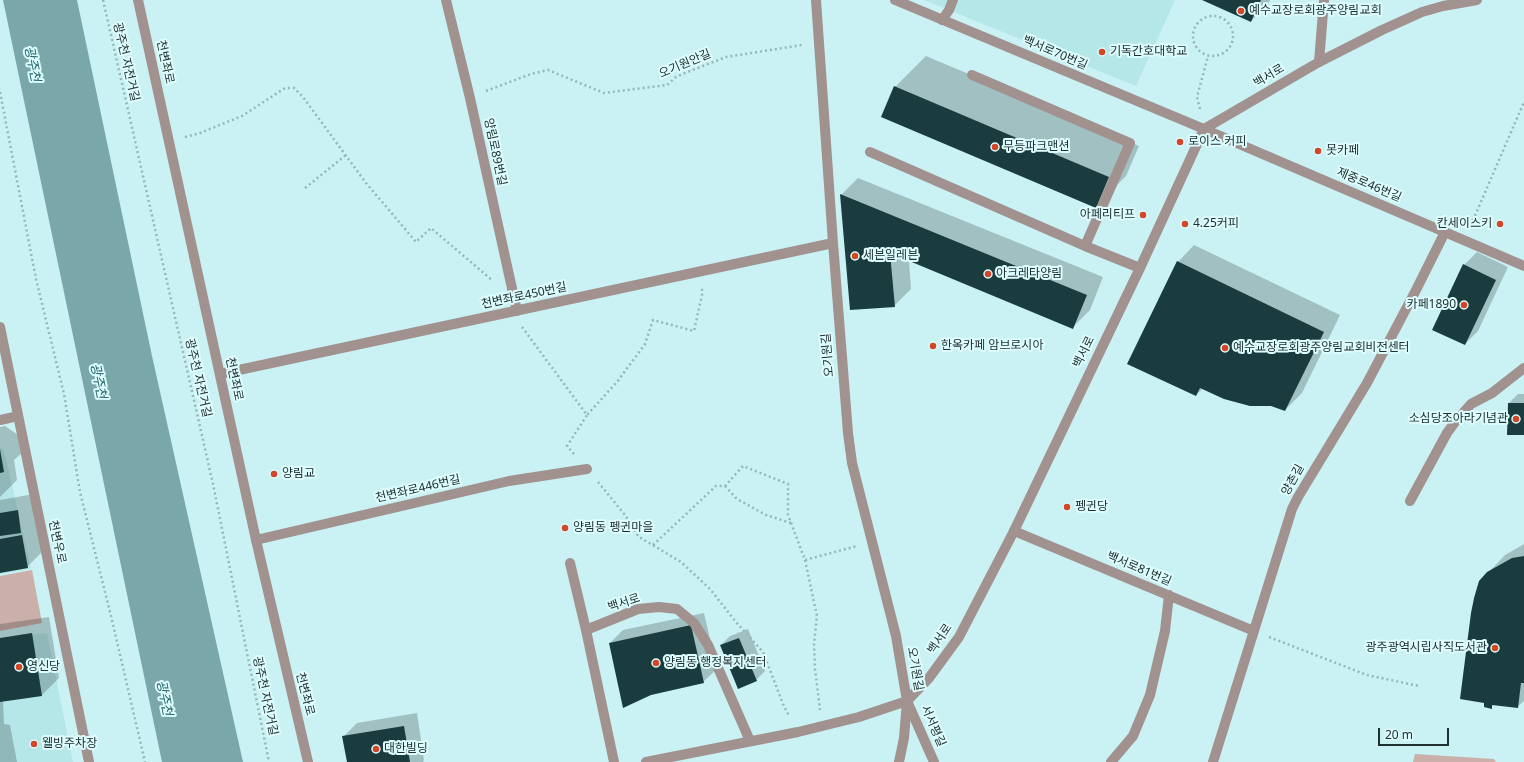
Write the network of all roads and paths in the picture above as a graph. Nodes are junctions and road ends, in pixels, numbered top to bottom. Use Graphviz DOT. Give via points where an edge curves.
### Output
graph roads {
  1 [pos="103,0"];
  2 [pos="138,0"];
  3 [pos="446,0"];
  4 [pos="816,0"];
  5 [pos="895,0"];
  6 [pos="953,0"];
  7 [pos="1324,0"];
  8 [pos="1477,0"];
  9 [pos="942,20"];
  10 [pos="819,42"];
  11 [pos="1208,56"];
  12 [pos="1318,62"];
  13 [pos="972,75"];
  14 [pos="0,92"];
  15 [pos="470,98"];
  16 [pos="1524,102"];
  17 [pos="1204,129"];
  18 [pos="169,142"];
  19 [pos="870,152"];
  20 [pos="346,155"];
  21 [pos="305,188"];
  22 [pos="1445,232"];
  23 [pos="1464,240"];
  24 [pos="833,243"];
  25 [pos="1085,246"];
  26 [pos="1524,266"];
  27 [pos="1140,268"];
  28 [pos="702,271"];
  29 [pos="514,300"];
  30 [pos="517,311"];
  31 [pos="0,327"];
  32 [pos="1524,368"];
  33 [pos="220,374"];
  34 [pos="587,415"];
  35 [pos="18,416"];
  36 [pos="0,420"];
  37 [pos="587,469"];
  38 [pos="725,486"];
  39 [pos="1410,501"];
  40 [pos="791,523"];
  41 [pos="1014,531"];
  42 [pos="256,540"];
  43 [pos="873,542"];
  44 [pos="653,545"];
  45 [pos="804,560"];
  46 [pos="570,563"];
  47 [pos="1169,595"];
  48 [pos="586,630"];
  49 [pos="1254,631"];
  50 [pos="1419,686"];
  51 [pos="907,701"];
  52 [pos="822,726"];
  53 [pos="798,732"];
  54 [pos="750,741"];
  55 [pos="89,762"];
  56 [pos="145,762"];
  57 [pos="269,762"];
  58 [pos="308,762"];
  59 [pos="614,762"];
  60 [pos="646,762"];
  61 [pos="899,762"];
  62 [pos="934,762"];
  63 [pos="1111,762"];
  64 [pos="1213,762"];
  1 -- 57 [label="path, 광주천 자전거길" via="212,484"];
  2 -- 18 [label="street, 천변좌로"];
  3 -- 15 [label="street, 양림로89번길"];
  4 -- 10 [label="street, 오기원길"];
  5 -- 9 [label="street, 백서로70번길"];
  6 -- 9 [label="street"];
  7 -- 12 [label="street"];
  8 -- 12 [label="street, 백서로" via="1422,12"];
  9 -- 17 [label="street, 백서로70번길"];
  10 -- 15 [label="path, 오기원안길" via="726,57 690,70 667,84 604,93 548,70"];
  10 -- 24 [label="street, 오기원길"];
  11 -- 11 [label="path" via="1221,55 1231,45 1233,31 1225,20 1218,17 1200,20 1193,30 1194,43"];
  11 -- 17 [label="path" via="1197,97"];
  12 -- 17 [label="street, 백서로"];
  13 -- 25 [label="street" via="1130,143"];
  14 -- 56 [label="path" via="36,279 64,394 80,492"];
  15 -- 29 [label="street, 양림로89번길"];
  16 -- 23 [label="path"];
  17 -- 22 [label="street, 제중로46번길"];
  17 -- 27 [label="street, 백서로"];
  18 -- 20 [label="path" via="242,116 285,88 294,88"];
  18 -- 33 [label="street, 천변좌로"];
  19 -- 25 [label="street"];
  20 -- 21 [label="path"];
  20 -- 29 [label="path" via="416,242 431,228"];
  22 -- 23 [label="street, 제중로46번길"];
  22 -- 49 [label="street, 양촌길" via="1367,383 1298,497"];
  23 -- 26 [label="street, 제중로46번길"];
  24 -- 28 [label="street, 천변좌로450번길"];
  24 -- 43 [label="street, 오기원길" via="852,463"];
  25 -- 27 [label="street"];
  27 -- 41 [label="street, 백서로"];
  28 -- 30 [label="street, 천변좌로450번길"];
  28 -- 34 [label="path" via="702,295 694,331 653,320 645,344 617,382"];
  29 -- 30 [label="street, 양림로89번길"];
  30 -- 33 [label="street, 천변좌로450번길"];
  30 -- 34 [label="path" via="523,329"];
  31 -- 35 [label="street, 천변우로"];
  32 -- 39 [label="street" via="1492,393 1471,404 1455,422"];
  33 -- 42 [label="street, 천변좌로"];
  34 -- 37 [label="path" via="567,446"];
  35 -- 36 [label="street"];
  35 -- 55 [label="street, 천변우로"];
  37 -- 42 [label="street, 천변좌로446번길" via="509,481"];
  37 -- 44 [label="path" via="625,515 639,537"];
  38 -- 40 [label="path" via="737,499 766,515"];
  38 -- 40 [label="path" via="743,466 788,484 788,515"];
  38 -- 44 [label="path" via="716,486"];
  40 -- 45 [label="path"];
  41 -- 47 [label="street, 백서로81번길"];
  41 -- 51 [label="street, 백서로" via="959,638 929,678"];
  42 -- 58 [label="street, 천변좌로"];
  43 -- 45 [label="path"];
  43 -- 51 [label="street, 오기원길" via="896,636"];
  44 -- 53 [label="path" via="681,562 710,589 763,652 783,704"];
  45 -- 52 [label="path" via="817,616 814,662"];
  46 -- 48 [label="street"];
  47 -- 49 [label="street, 백서로81번길"];
  47 -- 63 [label="street" via="1165,631 1150,695 1133,736"];
  48 -- 54 [label="street, 백서로" via="638,609 677,609 694,623 708,645"];
  48 -- 59 [label="street"];
  49 -- 50 [label="path" via="1367,674"];
  49 -- 64 [label="street, 양촌길"];
  51 -- 52 [label="street, 백서로"];
  51 -- 61 [label="street"];
  51 -- 62 [label="street, 서서평길"];
  52 -- 53 [label="street, 백서로"];
  53 -- 54 [label="street, 백서로"];
  54 -- 60 [label="street, 백서로"];
}
